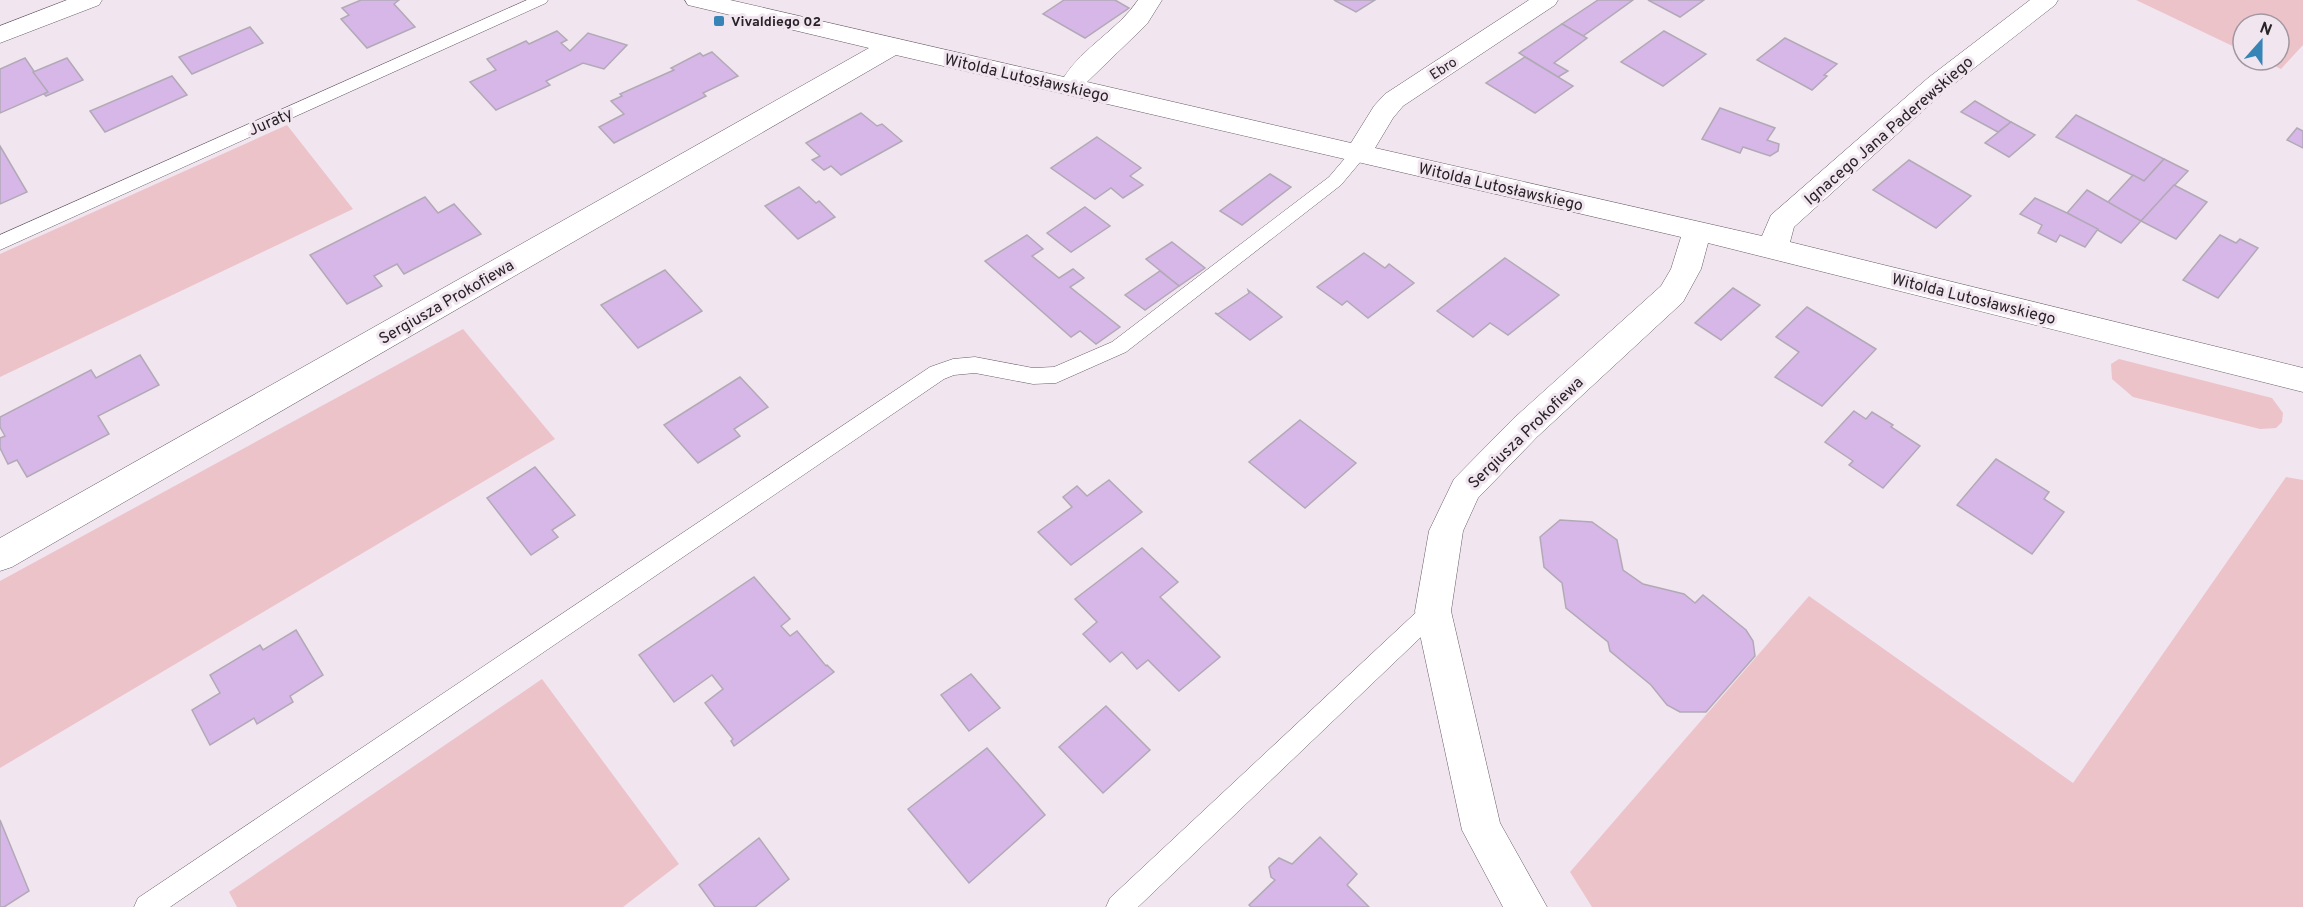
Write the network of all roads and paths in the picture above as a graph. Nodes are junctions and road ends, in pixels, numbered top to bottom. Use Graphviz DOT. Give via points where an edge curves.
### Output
graph roads {
  1 [pos="90,0"];
  2 [pos="540,0"];
  3 [pos="697,0"];
  4 [pos="1150,0"];
  5 [pos="1546,0"];
  6 [pos="2046,0"];
  7 [pos="0,36"];
  8 [pos="892,46"];
  9 [pos="1071,87"];
  10 [pos="1358,154"];
  11 [pos="1698,230"];
  12 [pos="0,243"];
  13 [pos="1773,249"];
  14 [pos="2303,380"];
  15 [pos="0,556"];
  16 [pos="1433,611"];
  17 [pos="147,907"];
  18 [pos="1119,907"];
  19 [pos="1526,907"];
  1 -- 7 [label="street"];
  2 -- 12 [label="lane, Juraty"];
  3 -- 8 [label="street, Witolda Lutosławskiego"];
  4 -- 9 [label="street" via="1138,18 1081,71"];
  5 -- 10 [label="street, Ebro" via="1394,100"];
  6 -- 13 [label="street, Ignacego Jana Paderewskiego" via="1937,84 1781,222"];
  8 -- 9 [label="street, Witolda Lutosławskiego"];
  8 -- 15 [label="street, Sergiusza Prokofiewa"];
  9 -- 10 [label="street, Witolda Lutosławskiego"];
  10 -- 11 [label="street, Witolda Lutosławskiego"];
  10 -- 17 [label="lane" via="1335,181 1119,348 1056,375 1033,376 975,365 937,373"];
  11 -- 13 [label="street, Witolda Lutosławskiego"];
  11 -- 16 [label="street, Sergiusza Prokofiewa" via="1686,269 1672,294 1525,428 1466,489 1446,531"];
  13 -- 14 [label="street, Witolda Lutosławskiego"];
  16 -- 18 [label="lane"];
  16 -- 19 [label="street, Sergiusza Prokofiewa" via="1482,830"];
}
